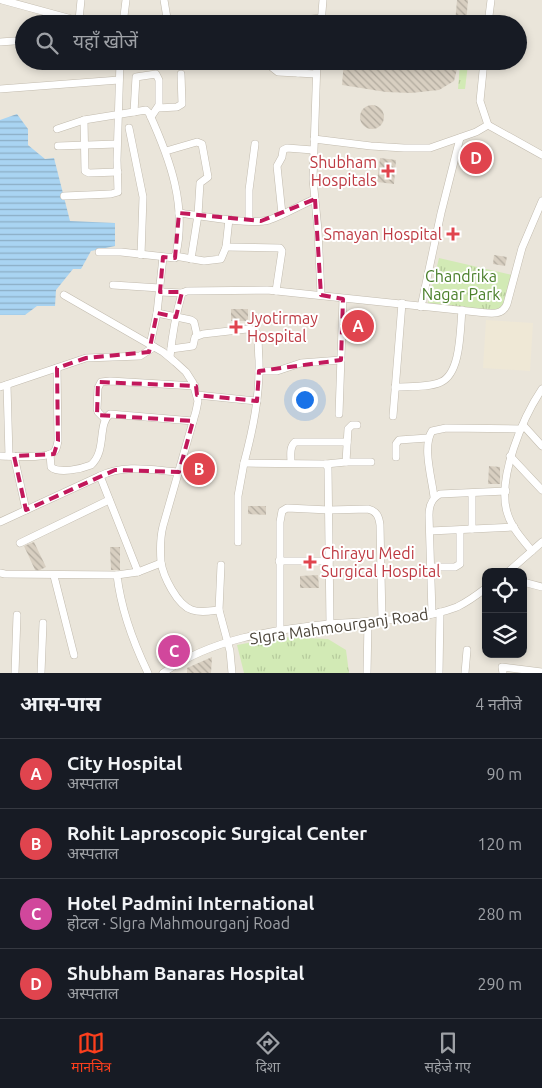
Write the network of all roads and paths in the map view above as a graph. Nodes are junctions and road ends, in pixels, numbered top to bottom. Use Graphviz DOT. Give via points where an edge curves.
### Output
graph roads {
  1 [pos="2,0"];
  2 [pos="81,0"];
  3 [pos="126,0"];
  4 [pos="164,0"];
  5 [pos="323,0"];
  6 [pos="491,0"];
  7 [pos="58,15"];
  8 [pos="81,15"];
  9 [pos="124,15"];
  10 [pos="166,15"];
  11 [pos="322,15"];
  12 [pos="489,15"];
  13 [pos="14,41"];
  14 [pos="0,42"];
  15 [pos="120,70"];
  16 [pos="275,70"];
  17 [pos="316,70"];
  18 [pos="483,70"];
  19 [pos="298,73"];
  20 [pos="181,74"];
  21 [pos="316,74"];
  22 [pos="119,80"];
  23 [pos="0,89"];
  24 [pos="158,108"];
  25 [pos="134,112"];
  26 [pos="118,115"];
  27 [pos="151,117"];
  28 [pos="84,120"];
  29 [pos="488,125"];
  30 [pos="129,128"];
  31 [pos="57,129"];
  32 [pos="460,138"];
  33 [pos="314,139"];
  34 [pos="84,144"];
  35 [pos="117,144"];
  36 [pos="255,144"];
  37 [pos="58,146"];
  38 [pos="313,150"];
  39 [pos="166,151"];
  40 [pos="542,155"];
  41 [pos="118,172"];
  42 [pos="64,196"];
  43 [pos="315,199"];
  44 [pos="542,201"];
  45 [pos="179,213"];
  46 [pos="282,214"];
  47 [pos="198,216"];
  48 [pos="229,219"];
  49 [pos="249,221"];
  50 [pos="226,247"];
  51 [pos="99,252"];
  52 [pos="140,254"];
  53 [pos="175,256"];
  54 [pos="163,258"];
  55 [pos="191,259"];
  56 [pos="113,285"];
  57 [pos="160,290"];
  58 [pos="276,291"];
  59 [pos="182,293"];
  60 [pos="64,295"];
  61 [pos="321,295"];
  62 [pos="343,299"];
  63 [pos="402,304"];
  64 [pos="420,307"];
  65 [pos="506,308"];
  66 [pos="462,310"];
  67 [pos="157,313"];
  68 [pos="176,317"];
  69 [pos="505,319"];
  70 [pos="197,335"];
  71 [pos="152,346"];
  72 [pos="171,349"];
  73 [pos="170,357"];
  74 [pos="341,360"];
  75 [pos="57,368"];
  76 [pos="259,372"];
  77 [pos="4,386"];
  78 [pos="195,386"];
  79 [pos="395,387"];
  80 [pos="542,389"];
  81 [pos="197,395"];
  82 [pos="540,399"];
  83 [pos="257,401"];
  84 [pos="339,414"];
  85 [pos="393,416"];
  86 [pos="105,419"];
  87 [pos="193,421"];
  88 [pos="357,426"];
  89 [pos="522,427"];
  90 [pos="428,438"];
  91 [pos="346,442"];
  92 [pos="542,446"];
  93 [pos="50,454"];
  94 [pos="0,456"];
  95 [pos="12,456"];
  96 [pos="510,456"];
  97 [pos="396,457"];
  98 [pos="346,462"];
  99 [pos="370,462"];
  100 [pos="244,463"];
  101 [pos="291,463"];
  102 [pos="326,464"];
  103 [pos="179,472"];
  104 [pos="100,476"];
  105 [pos="542,490"];
  106 [pos="506,491"];
  107 [pos="472,493"];
  108 [pos="434,497"];
  109 [pos="109,500"];
  110 [pos="26,510"];
  111 [pos="329,510"];
  112 [pos="0,522"];
  113 [pos="514,527"];
  114 [pos="472,529"];
  115 [pos="460,530"];
  116 [pos="430,531"];
  117 [pos="238,542"];
  118 [pos="542,542"];
  119 [pos="20,543"];
  120 [pos="532,551"];
  121 [pos="279,561"];
  122 [pos="329,561"];
  123 [pos="161,563"];
  124 [pos="220,565"];
  125 [pos="431,567"];
  126 [pos="513,568"];
  127 [pos="138,572"];
  128 [pos="0,573"];
  129 [pos="117,575"];
  130 [pos="54,576"];
  131 [pos="527,583"];
  132 [pos="542,587"];
  133 [pos="482,591"];
  134 [pos="219,610"];
  135 [pos="440,612"];
  136 [pos="432,614"];
  137 [pos="17,615"];
  138 [pos="382,621"];
  139 [pos="368,622"];
  140 [pos="43,623"];
  141 [pos="330,624"];
  142 [pos="280,630"];
  143 [pos="228,642"];
  144 [pos="467,650"];
  145 [pos="74,655"];
  146 [pos="542,672"];
  147 [pos="15,673"];
  148 [pos="41,673"];
  149 [pos="148,673"];
  150 [pos="163,673"];
  151 [pos="232,673"];
  152 [pos="367,673"];
  153 [pos="439,673"];
  154 [pos="465,673"];
  155 [pos="503,673"];
  1 -- 7 [label="street"];
  2 -- 8 [label="street"];
  3 -- 9 [label="street"];
  4 -- 10 [label="street"];
  5 -- 11 [label="street"];
  6 -- 12 [label="street"];
  13 -- 14 [label="street"];
  15 -- 22 [label="street"];
  16 -- 19 [label="street"];
  17 -- 21 [label="street"];
  18 -- 29 [label="street" via="480,101"];
  19 -- 21 [label="street"];
  20 -- 24 [label="street" via="182,104"];
  21 -- 33 [label="street"];
  22 -- 23 [label="street"];
  22 -- 26 [label="street"];
  24 -- 25 [label="street" via="158,75 139,76 136,79"];
  24 -- 27 [label="street"];
  25 -- 26 [label="street"];
  25 -- 27 [label="street" via="147,110"];
  26 -- 28 [label="street"];
  26 -- 35 [label="street"];
  27 -- 39 [label="street"];
  28 -- 31 [label="street"];
  28 -- 34 [label="street"];
  29 -- 32 [label="street"];
  29 -- 40 [label="street"];
  30 -- 52 [label="street" via="143,197"];
  32 -- 33 [label="street" via="430,148"];
  32 -- 64 [label="street"];
  33 -- 38 [label="street"];
  34 -- 35 [label="street"];
  34 -- 37 [label="street"];
  34 -- 41 [label="street" via="86,172"];
  35 -- 41 [label="street"];
  36 -- 49 [label="street"];
  38 -- 43 [label="street"];
  38 -- 46 [label="street" via="283,150 278,166"];
  39 -- 45 [label="street"];
  39 -- 47 [label="street" via="201,142 208,179 200,183"];
  41 -- 42 [label="street" via="119,190 116,193"];
  43 -- 46 [label="street"];
  43 -- 61 [label="street"];
  44 -- 65 [label="street" via="522,248"];
  45 -- 47 [label="street"];
  45 -- 53 [label="street"];
  46 -- 49 [label="street" via="269,220"];
  47 -- 48 [label="street"];
  47 -- 55 [label="street"];
  48 -- 49 [label="street"];
  48 -- 50 [label="street"];
  50 -- 55 [label="street" via="221,259"];
  50 -- 58 [label="street" via="281,249"];
  51 -- 52 [label="street"];
  52 -- 54 [label="street"];
  53 -- 54 [label="street"];
  53 -- 55 [label="street"];
  54 -- 57 [label="street"];
  56 -- 57 [label="street"];
  57 -- 59 [label="street"];
  57 -- 67 [label="street"];
  58 -- 59 [label="street" via="193,290"];
  58 -- 61 [label="street"];
  59 -- 68 [label="street"];
  60 -- 71 [label="street"];
  61 -- 62 [label="street"];
  62 -- 63 [label="street"];
  62 -- 74 [label="street"];
  63 -- 64 [label="street"];
  63 -- 79 [label="street"];
  64 -- 66 [label="street"];
  65 -- 66 [label="street" via="493,314"];
  65 -- 69 [label="street"];
  66 -- 79 [label="street" via="454,367 447,378 432,384"];
  67 -- 68 [label="street"];
  67 -- 71 [label="street"];
  68 -- 70 [label="street" via="194,322"];
  68 -- 72 [label="street"];
  70 -- 72 [label="street" via="193,346"];
  70 -- 76 [label="street" via="254,330 258,338"];
  71 -- 73 [label="street"];
  71 -- 75 [label="street" via="140,356 96,357"];
  72 -- 73 [label="street"];
  73 -- 78 [label="street"];
  74 -- 76 [label="street" via="302,363 277,371"];
  74 -- 84 [label="street"];
  75 -- 77 [label="street"];
  75 -- 93 [label="street" via="58,440 55,451"];
  76 -- 83 [label="street"];
  77 -- 95 [label="street"];
  78 -- 81 [label="street"];
  78 -- 86 [label="street" via="101,382 97,408"];
  79 -- 85 [label="street"];
  80 -- 82 [label="street"];
  81 -- 83 [label="street"];
  81 -- 87 [label="street"];
  82 -- 89 [label="street"];
  83 -- 100 [label="street"];
  86 -- 87 [label="street" via="114,414"];
  86 -- 93 [label="street" via="100,453 91,465 55,470 51,467"];
  87 -- 103 [label="street"];
  88 -- 91 [label="street" via="348,429"];
  89 -- 90 [label="street" via="436,429"];
  89 -- 92 [label="street"];
  89 -- 96 [label="street"];
  90 -- 97 [label="street" via="399,440"];
  90 -- 108 [label="street"];
  91 -- 98 [label="street"];
  91 -- 101 [label="street" via="295,442 291,449"];
  93 -- 95 [label="street"];
  94 -- 95 [label="street"];
  95 -- 110 [label="street"];
  96 -- 105 [label="street"];
  96 -- 106 [label="street"];
  98 -- 99 [label="street"];
  98 -- 102 [label="street"];
  100 -- 101 [label="street"];
  100 -- 117 [label="street" via="238,496"];
  101 -- 102 [label="street"];
  102 -- 111 [label="street"];
  103 -- 104 [label="street" via="125,469"];
  103 -- 123 [label="street" via="162,532"];
  104 -- 109 [label="street"];
  104 -- 110 [label="street"];
  106 -- 107 [label="street"];
  106 -- 113 [label="street" via="506,511"];
  107 -- 108 [label="street"];
  107 -- 114 [label="street"];
  108 -- 116 [label="street" via="429,509"];
  109 -- 119 [label="street"];
  109 -- 127 [label="street"];
  110 -- 112 [label="street"];
  111 -- 121 [label="street" via="282,511"];
  111 -- 122 [label="street"];
  111 -- 138 [label="street" via="368,509 377,514"];
  113 -- 114 [label="street"];
  113 -- 120 [label="street"];
  114 -- 115 [label="street"];
  115 -- 116 [label="street"];
  115 -- 125 [label="street" via="460,564"];
  116 -- 125 [label="street"];
  118 -- 120 [label="street"];
  120 -- 126 [label="street"];
  121 -- 122 [label="street"];
  121 -- 142 [label="street"];
  122 -- 141 [label="street"];
  123 -- 127 [label="street"];
  123 -- 134 [label="street" via="181,604 199,612"];
  124 -- 134 [label="street"];
  125 -- 136 [label="street"];
  127 -- 129 [label="street"];
  128 -- 130 [label="street"];
  129 -- 130 [label="street"];
  129 -- 149 [label="street" via="126,616"];
  130 -- 145 [label="street"];
  131 -- 132 [label="street"];
  133 -- 135 [label="street, SIgra Mahmourganj Road" via="462,604"];
  134 -- 143 [label="street"];
  135 -- 136 [label="street, SIgra Mahmourganj Road"];
  135 -- 153 [label="street"];
  136 -- 138 [label="street, SIgra Mahmourganj Road"];
  137 -- 147 [label="street"];
  138 -- 139 [label="street, SIgra Mahmourganj Road"];
  139 -- 141 [label="street, SIgra Mahmourganj Road"];
  139 -- 152 [label="street"];
  140 -- 148 [label="street"];
  141 -- 142 [label="street, SIgra Mahmourganj Road"];
  142 -- 143 [label="street, SIgra Mahmourganj Road"];
  143 -- 150 [label="street, SIgra Mahmourganj Road" via="195,654"];
  143 -- 151 [label="street"];
  144 -- 154 [label="street"];
  146 -- 155 [label="street" via="502,667"];
}
